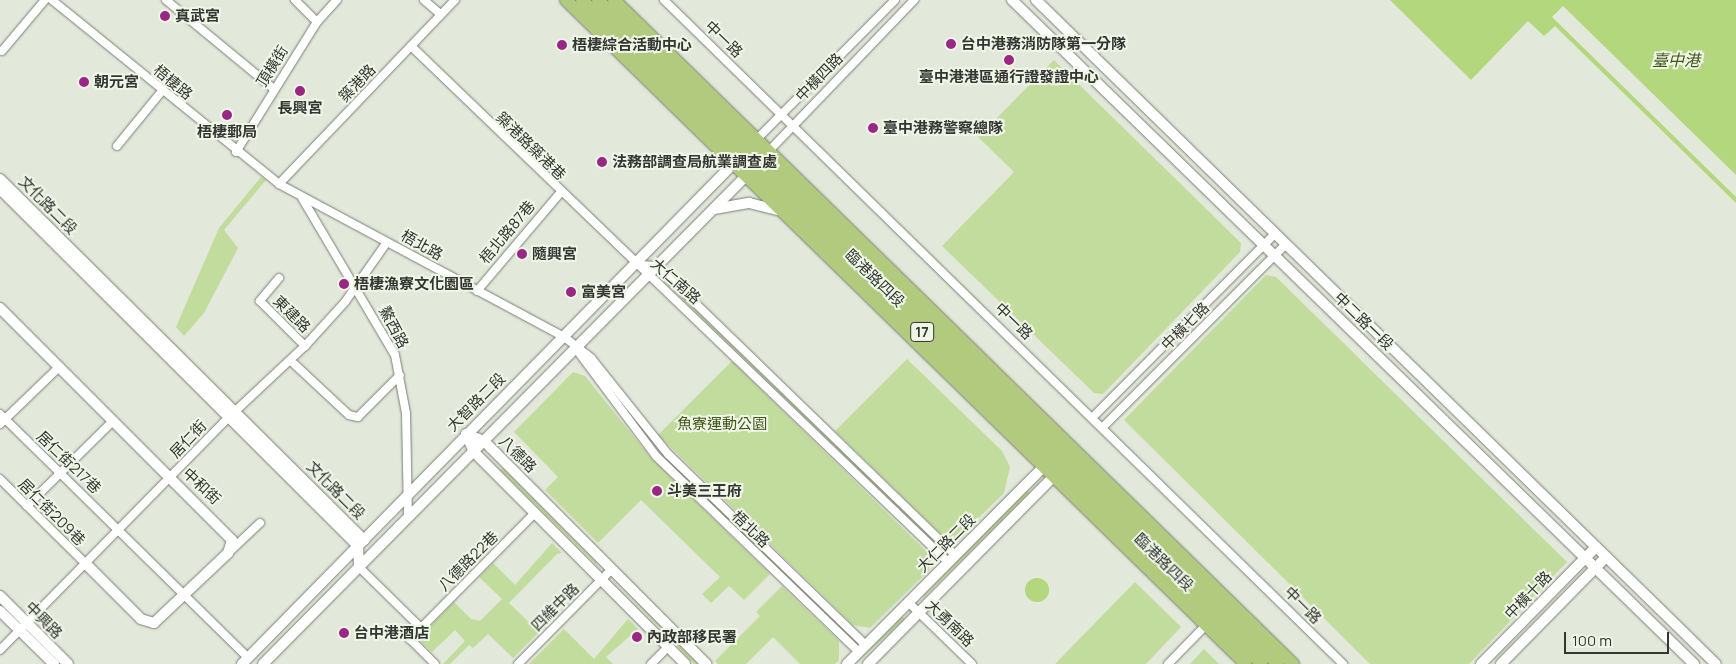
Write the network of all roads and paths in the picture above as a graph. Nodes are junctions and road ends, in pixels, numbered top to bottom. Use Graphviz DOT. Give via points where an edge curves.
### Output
graph roads {
  1 [pos="45,0"];
  2 [pos="52,0"];
  3 [pos="166,0"];
  4 [pos="295,0"];
  5 [pos="337,0"];
  6 [pos="424,0"];
  7 [pos="455,0"];
  8 [pos="566,0"];
  9 [pos="582,0"];
  10 [pos="598,0"];
  11 [pos="614,0"];
  12 [pos="664,0"];
  13 [pos="896,0"];
  14 [pos="914,0"];
  15 [pos="1012,0"];
  16 [pos="1036,0"];
  17 [pos="440,14"];
  18 [pos="317,22"];
  19 [pos="411,46"];
  20 [pos="2,51"];
  21 [pos="274,89"];
  22 [pos="162,91"];
  23 [pos="783,116"];
  24 [pos="792,125"];
  25 [pos="117,146"];
  26 [pos="745,151"];
  27 [pos="236,152"];
  28 [pos="758,164"];
  29 [pos="0,179"];
  30 [pos="279,184"];
  31 [pos="0,189"];
  32 [pos="560,193"];
  33 [pos="301,196"];
  34 [pos="713,209"];
  35 [pos="782,211"];
  36 [pos="1275,234"];
  37 [pos="387,242"];
  38 [pos="1265,244"];
  39 [pos="1286,244"];
  40 [pos="1275,255"];
  41 [pos="634,264"];
  42 [pos="653,270"];
  43 [pos="279,278"];
  44 [pos="357,287"];
  45 [pos="477,291"];
  46 [pos="0,308"];
  47 [pos="563,336"];
  48 [pos="305,346"];
  49 [pos="576,348"];
  50 [pos="291,360"];
  51 [pos="59,367"];
  52 [pos="400,374"];
  53 [pos="233,414"];
  54 [pos="1093,417"];
  55 [pos="2,419"];
  56 [pos="113,421"];
  57 [pos="1103,427"];
  58 [pos="466,434"];
  59 [pos="484,441"];
  60 [pos="474,452"];
  61 [pos="1055,454"];
  62 [pos="1066,465"];
  63 [pos="60,473"];
  64 [pos="170,477"];
  65 [pos="0,479"];
  66 [pos="405,497"];
  67 [pos="27,506"];
  68 [pos="535,513"];
  69 [pos="408,518"];
  70 [pos="260,523"];
  71 [pos="118,530"];
  72 [pos="361,543"];
  73 [pos="1596,547"];
  74 [pos="228,552"];
  75 [pos="1606,557"];
  76 [pos="1585,558"];
  77 [pos="951,559"];
  78 [pos="85,563"];
  79 [pos="359,567"];
  80 [pos="1595,568"];
  81 [pos="612,569"];
  82 [pos="601,580"];
  83 [pos="0,596"];
  84 [pos="185,596"];
  85 [pos="908,602"];
  86 [pos="0,611"];
  87 [pos="919,612"];
  88 [pos="1206,625"];
  89 [pos="23,626"];
  90 [pos="421,628"];
  91 [pos="668,647"];
  92 [pos="862,649"];
  93 [pos="0,650"];
  94 [pos="245,661"];
  95 [pos="54,664"];
  96 [pos="68,664"];
  97 [pos="263,664"];
  98 [pos="435,664"];
  99 [pos="518,664"];
  100 [pos="651,664"];
  101 [pos="686,664"];
  102 [pos="706,664"];
  103 [pos="847,664"];
  104 [pos="868,664"];
  105 [pos="972,664"];
  106 [pos="1168,664"];
  107 [pos="1246,664"];
  108 [pos="1262,664"];
  109 [pos="1278,664"];
  110 [pos="1293,664"];
  111 [pos="1343,664"];
  112 [pos="1481,664"];
  113 [pos="1501,664"];
  114 [pos="1694,664"];
  115 [pos="1716,664"];
  1 -- 20 [label="street"];
  2 -- 22 [label="street, 梧棲路"];
  3 -- 21 [label="street"];
  4 -- 18 [label="street"];
  5 -- 18 [label="street, 頂橫街"];
  6 -- 17 [label="street"];
  7 -- 17 [label="street, 築港路"];
  8 -- 26 [label="main road, 臨港路四段 / 17"];
  9 -- 26 [label="main road, 臨港路四段 / 17"];
  10 -- 26 [label="main road, 臨港路四段 / 17"];
  11 -- 26 [label="main road, 臨港路四段 / 17"];
  12 -- 23 [label="street, 中一路"];
  13 -- 23 [label="street, 中橫四路"];
  14 -- 24 [label="street, 中橫四路"];
  15 -- 38 [label="street, 中二路一段"];
  16 -- 36 [label="street, 中二路一段"];
  17 -- 19 [label="street, 築港路"];
  18 -- 21 [label="street, 頂橫街"];
  19 -- 30 [label="street, 築港路"];
  19 -- 32 [label="street, 築港路築港巷"];
  21 -- 27 [label="street, 頂橫街"];
  22 -- 25 [label="street"];
  22 -- 27 [label="street, 梧棲路"];
  23 -- 24 [label="street, 中一路"];
  23 -- 26 [label="street, 中橫四路"];
  24 -- 28 [label="street, 中橫四路"];
  24 -- 54 [label="street, 中一路"];
  26 -- 28 [label="main road, 臨港路四段 / 17"];
  26 -- 28 [label="main road, 臨港路四段 / 17"];
  26 -- 41 [label="street, 大智路二段"];
  27 -- 30 [label="street, 梧棲路"];
  28 -- 34 [label="street"];
  28 -- 35 [label="main road, 臨港路四段 / 17"];
  28 -- 61 [label="main road, 臨港路四段 / 17"];
  28 -- 61 [label="main road, 臨港路四段 / 17"];
  29 -- 53 [label="street, 文化路二段"];
  30 -- 33 [label="street, 梧北路"];
  31 -- 53 [label="street, 文化路二段"];
  32 -- 41 [label="street, 築港路築港巷"];
  32 -- 45 [label="street, 梧北路87巷"];
  33 -- 37 [label="street, 梧北路"];
  33 -- 44 [label="street, 鰲西路"];
  34 -- 35 [label="street" via="749,203"];
  34 -- 42 [label="street"];
  35 -- 61 [label="main road, 臨港路四段 / 17"];
  36 -- 38 [label="street, 中橫七路"];
  36 -- 39 [label="street, 中二路一段"];
  37 -- 44 [label="street, 居仁街"];
  37 -- 45 [label="street, 梧北路"];
  38 -- 40 [label="street, 中二路一段"];
  38 -- 54 [label="street, 中橫七路"];
  39 -- 40 [label="street, 中橫七路"];
  39 -- 73 [label="street, 中二路一段"];
  40 -- 57 [label="street, 中橫七路"];
  40 -- 76 [label="street, 中二路一段"];
  41 -- 42 [label="street, 大仁南路"];
  41 -- 47 [label="street, 大智路二段"];
  42 -- 49 [label="street"];
  42 -- 77 [label="street, 大仁南路"];
  43 -- 48 [label="street, 東建路" via="260,301"];
  44 -- 48 [label="street, 居仁街"];
  44 -- 52 [label="street, 鰲西路" via="395,356"];
  45 -- 47 [label="street, 梧北路"];
  46 -- 51 [label="street, 中和街"];
  47 -- 49 [label="street, 梧北路"];
  47 -- 58 [label="street, 大智路二段"];
  48 -- 50 [label="street, 居仁街"];
  49 -- 59 [label="street"];
  49 -- 92 [label="street, 梧北路" via="591,358 671,458"];
  50 -- 52 [label="street" via="349,415 358,418"];
  50 -- 53 [label="street, 居仁街"];
  51 -- 55 [label="street"];
  51 -- 56 [label="street, 中和街"];
  52 -- 66 [label="street, 鰲西路" via="406,413"];
  53 -- 64 [label="street, 居仁街"];
  53 -- 72 [label="street, 文化路二段"];
  54 -- 57 [label="street, 中一路"];
  55 -- 63 [label="street, 居仁街217巷"];
  56 -- 63 [label="street"];
  56 -- 64 [label="street, 中和街"];
  57 -- 111 [label="street, 中一路"];
  58 -- 59 [label="street, 八德路"];
  58 -- 60 [label="street, 八德路"];
  58 -- 66 [label="street, 大智路二段"];
  59 -- 60 [label="street"];
  59 -- 81 [label="street, 八德路"];
  60 -- 68 [label="street, 八德路"];
  60 -- 69 [label="street"];
  61 -- 62 [label="main road, 臨港路四段 / 17"];
  61 -- 62 [label="main road, 臨港路四段 / 17"];
  61 -- 77 [label="street, 大仁路二段"];
  62 -- 87 [label="street, 大仁路二段"];
  62 -- 88 [label="main road, 臨港路四段 / 17"];
  62 -- 108 [label="main road, 臨港路四段 / 17"];
  62 -- 109 [label="main road, 臨港路四段 / 17"];
  62 -- 110 [label="main road, 臨港路四段 / 17"];
  63 -- 67 [label="street"];
  63 -- 71 [label="street, 居仁街217巷"];
  64 -- 71 [label="street, 居仁街"];
  64 -- 74 [label="street, 中和街" via="228,532 232,542"];
  65 -- 67 [label="street, 居仁街209巷"];
  66 -- 69 [label="street, 鰲西路"];
  66 -- 72 [label="street, 大智路二段"];
  67 -- 78 [label="street, 居仁街209巷"];
  68 -- 82 [label="street, 八德路"];
  68 -- 90 [label="street, 八德路22巷"];
  69 -- 79 [label="street"];
  70 -- 74 [label="street"];
  71 -- 78 [label="street, 居仁街"];
  71 -- 84 [label="street, 居仁街217巷"];
  72 -- 79 [label="street, 文化路二段"];
  72 -- 94 [label="street, 大智路二段"];
  73 -- 75 [label="street, 中二路一段"];
  73 -- 76 [label="street, 中橫十路"];
  74 -- 84 [label="street"];
  75 -- 80 [label="street, 中橫十路"];
  75 -- 115 [label="street, 中二路一段"];
  76 -- 80 [label="street, 中二路一段"];
  76 -- 112 [label="street, 中橫十路"];
  77 -- 85 [label="street, 大仁路二段"];
  78 -- 84 [label="street" via="149,623 160,621"];
  78 -- 89 [label="street, 居仁街"];
  79 -- 90 [label="street"];
  79 -- 97 [label="street"];
  80 -- 113 [label="street, 中橫十路"];
  80 -- 114 [label="street, 中二路一段"];
  81 -- 82 [label="street, 四維中路"];
  81 -- 102 [label="street, 八德路"];
  82 -- 91 [label="street, 八德路"];
  82 -- 99 [label="street, 四維中路"];
  83 -- 89 [label="street, 中興路"];
  84 -- 94 [label="street, 居仁街217巷"];
  85 -- 87 [label="street, 大勇南路"];
  85 -- 92 [label="street, 大仁路二段"];
  86 -- 89 [label="street, 中興路"];
  87 -- 104 [label="street, 大仁路二段"];
  87 -- 105 [label="street, 大勇南路"];
  88 -- 106 [label="street"];
  88 -- 107 [label="main road, 臨港路四段 / 17"];
  89 -- 93 [label="street, 居仁街"];
  89 -- 95 [label="street, 中興路"];
  89 -- 96 [label="street, 中興路"];
  90 -- 98 [label="street" via="410,639"];
  91 -- 100 [label="street"];
  91 -- 101 [label="street, 八德路"];
  92 -- 103 [label="street, 大仁路二段"];
}
